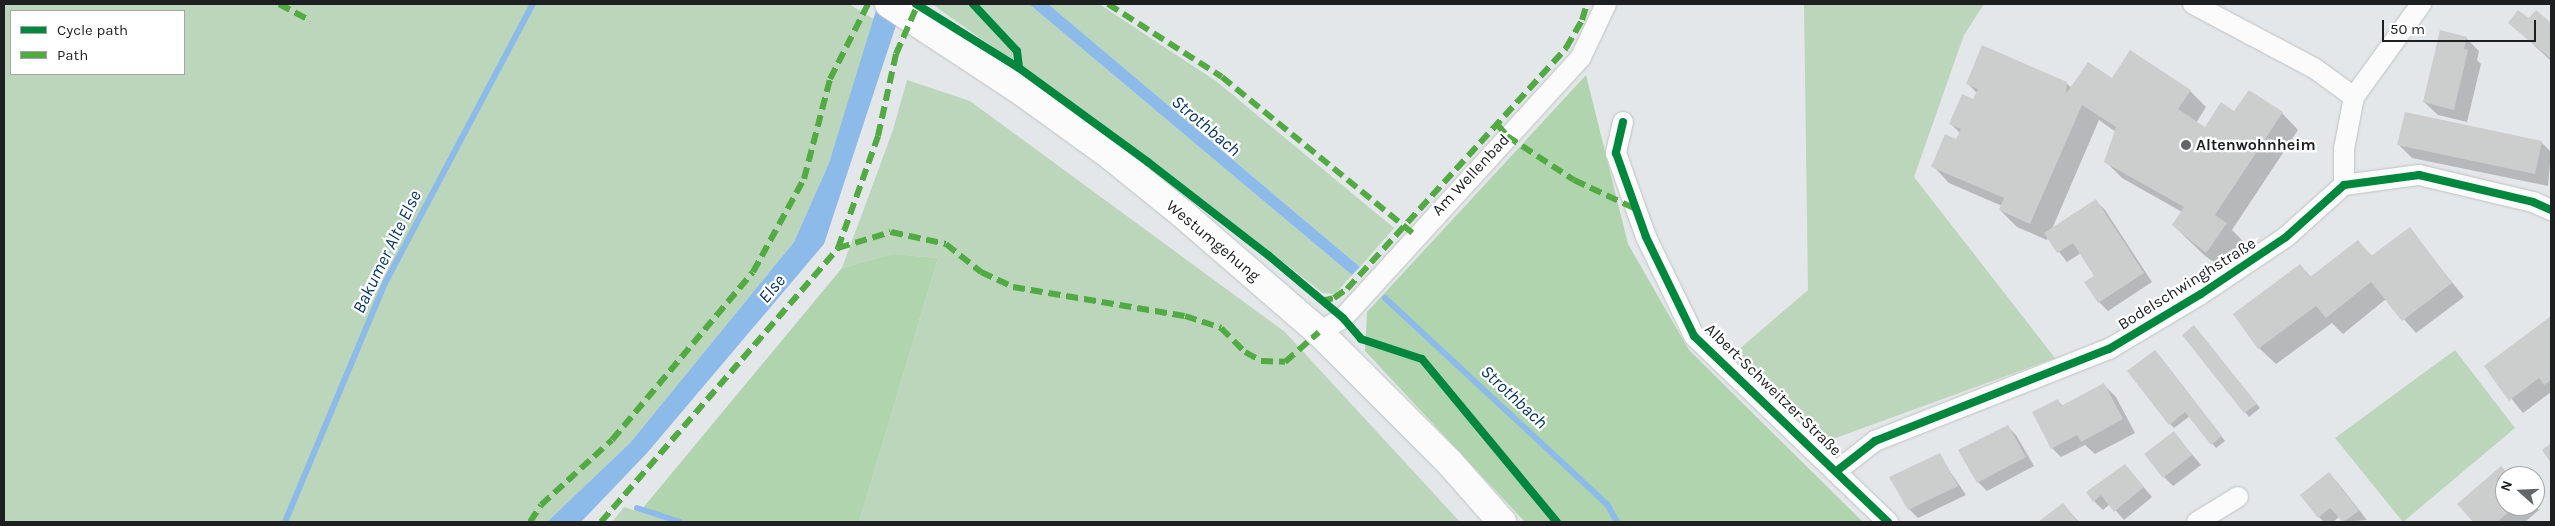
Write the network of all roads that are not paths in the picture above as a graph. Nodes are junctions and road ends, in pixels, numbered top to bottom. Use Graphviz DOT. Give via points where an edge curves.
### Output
graph roads {
  1 [pos="889,4"];
  2 [pos="1606,4"];
  3 [pos="2194,4"];
  4 [pos="2421,4"];
  5 [pos="2354,97"];
  6 [pos="1623,122"];
  7 [pos="2344,185"];
  8 [pos="2551,210"];
  9 [pos="1319,332"];
  10 [pos="1838,470"];
  11 [pos="2238,497"];
  12 [pos="1502,522"];
  13 [pos="1888,522"];
  14 [pos="2197,522"];
  1 -- 9 [label="main road, Westumgehung" via="1111,156"];
  2 -- 9 [label="street, Am Wellenbad" via="1581,57 1343,318"];
  3 -- 5 [label="street" via="2314,68"];
  4 -- 5 [label="street"];
  5 -- 7 [label="street" via="2344,149"];
  6 -- 10 [label="street, Albert-Schweitzer-Straße" via="1616,153 1646,237 1694,336"];
  7 -- 8 [label="street" via="2419,175 2532,202"];
  7 -- 10 [label="street, Bodelschwinghstraße" via="2286,237 2201,294 2109,349 1875,441"];
  9 -- 12 [label="main road, Westumgehung" via="1450,462"];
  10 -- 13 [label="street, Albert-Schweitzer-Straße"];
  11 -- 14 [label="street"];
}
